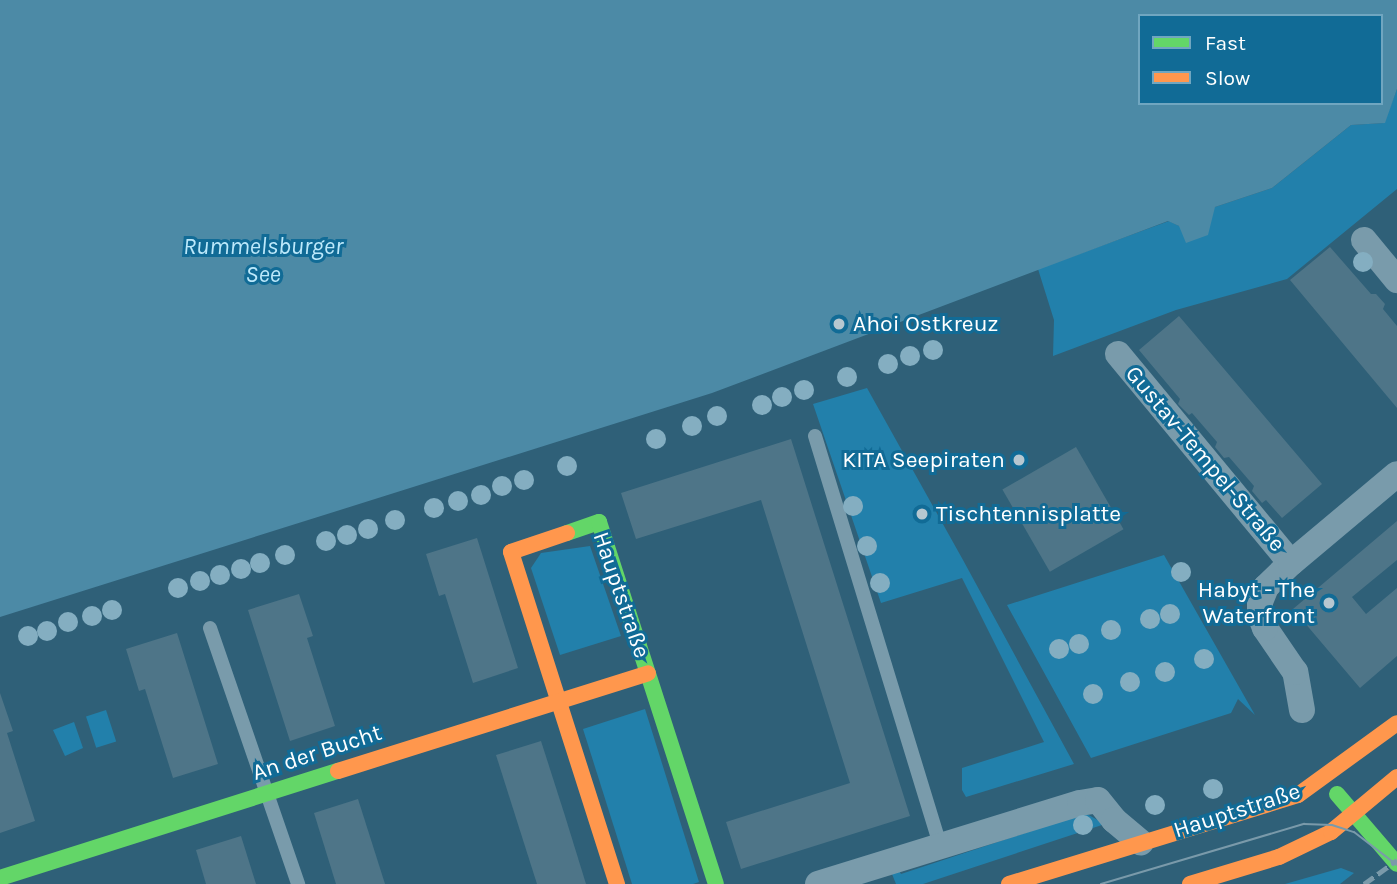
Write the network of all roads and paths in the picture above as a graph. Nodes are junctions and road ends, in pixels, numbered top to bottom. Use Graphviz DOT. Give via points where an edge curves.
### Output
graph roads {
  1 [pos="1364,240"];
  2 [pos="1397,280"];
  3 [pos="1118,354"];
  4 [pos="815,436"];
  5 [pos="1397,474"];
  6 [pos="1291,563"];
  7 [pos="210,628"];
  8 [pos="648,673"];
  9 [pos="558,701"];
  10 [pos="1302,710"];
  11 [pos="1397,723"];
  12 [pos="1397,777"];
  13 [pos="1324,779"];
  14 [pos="268,792"];
  15 [pos="1355,813"];
  16 [pos="1141,843"];
  17 [pos="940,845"];
  18 [pos="1397,864"];
  19 [pos="0,878"];
  20 [pos="298,884"];
  21 [pos="617,884"];
  22 [pos="716,884"];
  23 [pos="818,884"];
  24 [pos="1009,884"];
  25 [pos="1190,884"];
  1 -- 2 [label="street"];
  3 -- 6 [label="street, Gustav-Tempel-Straße"];
  4 -- 17 [label="lane"];
  5 -- 6 [label="street"];
  6 -- 10 [label="street, Gustav-Tempel-Straße" via="1266,587 1260,615 1295,672"];
  7 -- 14 [label="lane"];
  8 -- 9 [label="street, An der Bucht"];
  8 -- 9 [label="street, Hauptstraße" via="599,522 511,552"];
  8 -- 22 [label="street, Hauptstraße"];
  9 -- 14 [label="street, An der Bucht"];
  9 -- 21 [label="street, Hauptstraße"];
  11 -- 13 [label="street, Hauptstraße"];
  12 -- 15 [label="street"];
  13 -- 15 [label="street"];
  13 -- 16 [label="street, Hauptstraße" via="1270,805"];
  14 -- 19 [label="street, An der Bucht"];
  14 -- 20 [label="lane"];
  15 -- 18 [label="street"];
  15 -- 25 [label="street" via="1331,832 1288,853"];
  16 -- 17 [label="street" via="1098,800"];
  16 -- 24 [label="street, Hauptstraße"];
  17 -- 23 [label="street"];
}
